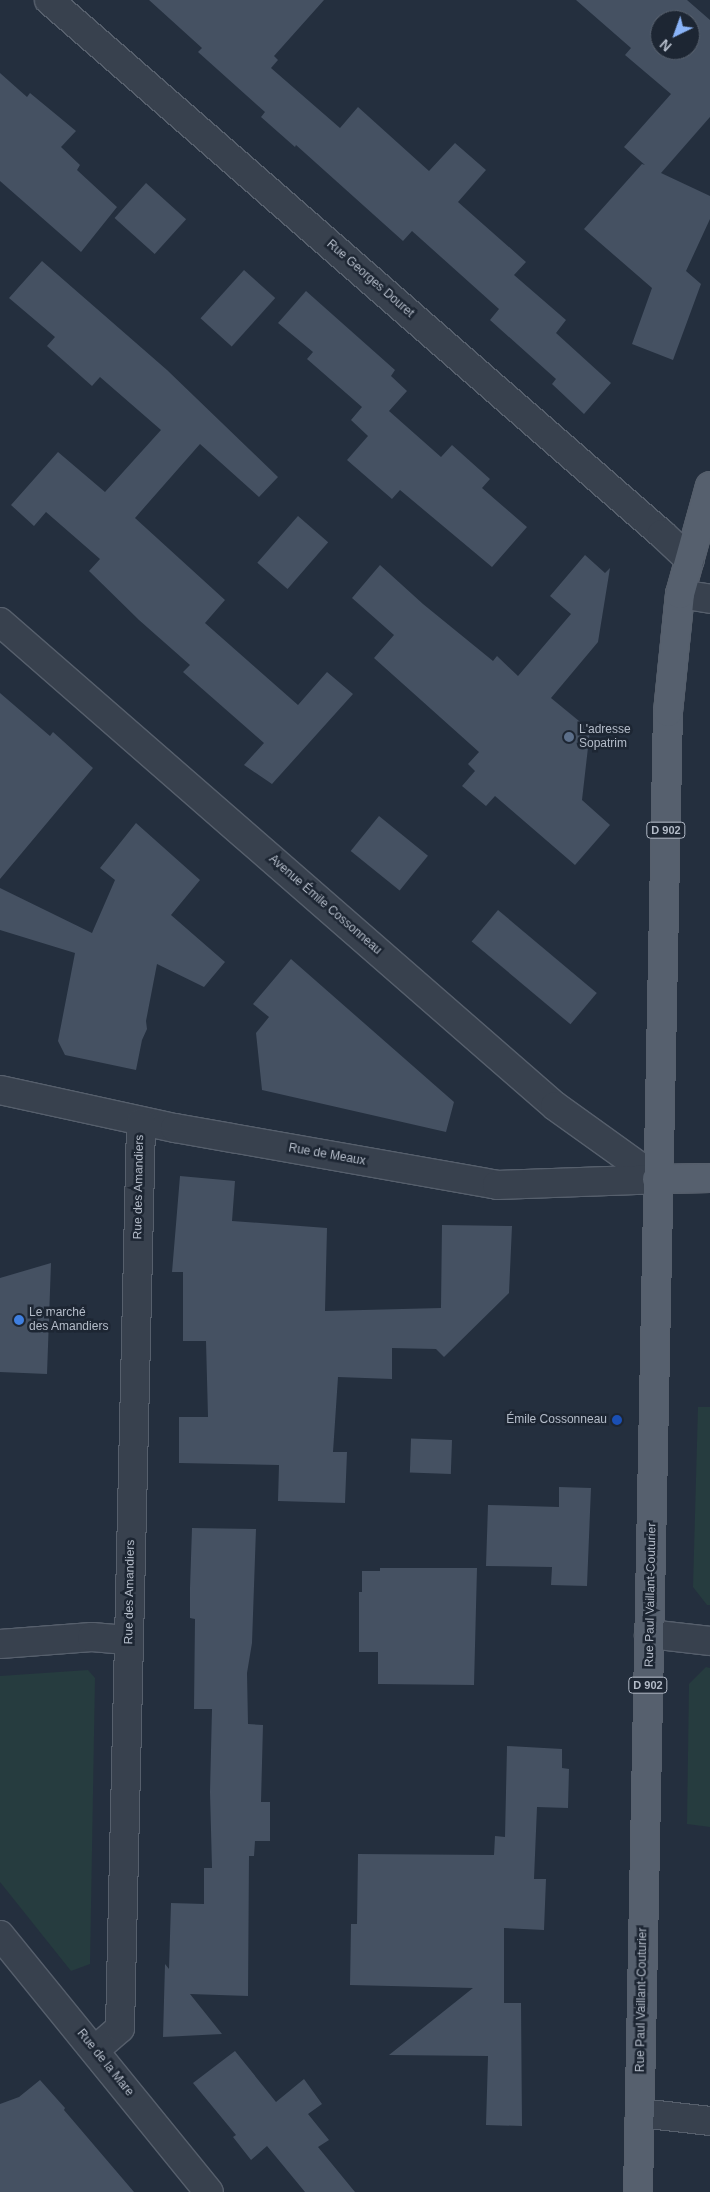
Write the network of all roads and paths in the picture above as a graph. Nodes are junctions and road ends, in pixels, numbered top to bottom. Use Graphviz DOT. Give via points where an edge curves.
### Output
graph roads {
  1 [pos="49,0"];
  2 [pos="710,486"];
  3 [pos="690,560"];
  4 [pos="680,594"];
  5 [pos="710,599"];
  6 [pos="0,622"];
  7 [pos="0,1090"];
  8 [pos="141,1122"];
  9 [pos="710,1178"];
  10 [pos="657,1179"];
  11 [pos="649,1634"];
  12 [pos="129,1640"];
  13 [pos="710,1641"];
  14 [pos="0,1644"];
  15 [pos="0,1935"];
  16 [pos="94,2050"];
  17 [pos="640,2113"];
  18 [pos="710,2121"];
  19 [pos="209,2192"];
  20 [pos="638,2192"];
  1 -- 3 [label="street, Rue Georges Douret"];
  2 -- 3 [label="main road, D 902"];
  3 -- 4 [label="main road, D 902"];
  4 -- 5 [label="street"];
  4 -- 10 [label="main road, D 902" via="668,712"];
  6 -- 10 [label="street, Avenue Émile Cossonneau" via="555,1106"];
  7 -- 8 [label="street, Rue de Meaux"];
  8 -- 10 [label="street, Rue de Meaux" via="497,1185"];
  8 -- 12 [label="street, Rue des Amandiers"];
  9 -- 10 [label="main road"];
  10 -- 11 [label="main road, Rue Paul Vaillant-Couturier / D 902"];
  11 -- 13 [label="street"];
  11 -- 17 [label="main road, Rue Paul Vaillant-Couturier / D 902"];
  12 -- 14 [label="street" via="92,1637"];
  12 -- 16 [label="street, Rue des Amandiers" via="120,2028"];
  15 -- 16 [label="street, Rue de la Mare"];
  16 -- 19 [label="street, Rue de la Mare"];
  17 -- 18 [label="street"];
  17 -- 20 [label="main road, Rue Paul Vaillant-Couturier / D 902"];
}
